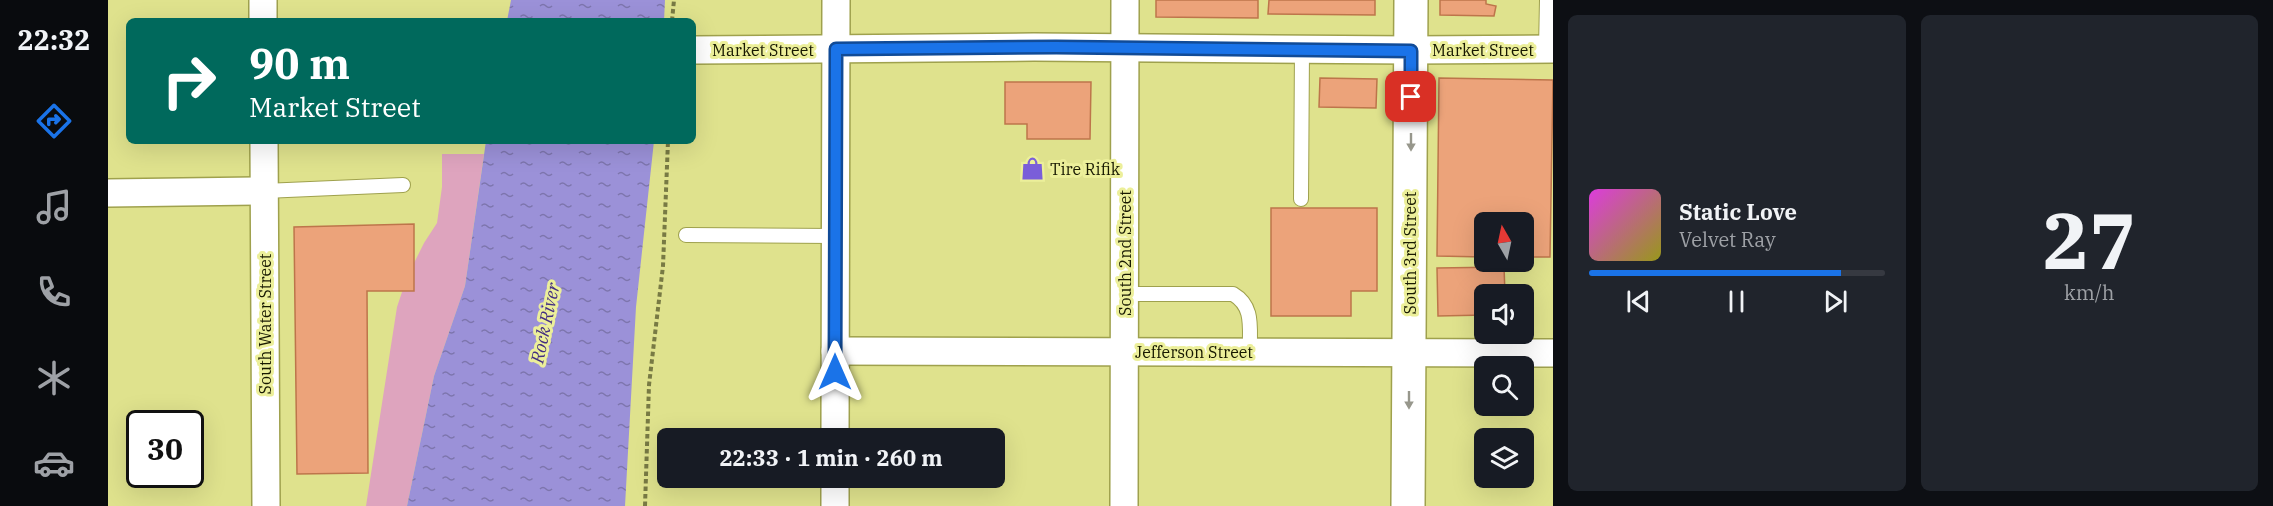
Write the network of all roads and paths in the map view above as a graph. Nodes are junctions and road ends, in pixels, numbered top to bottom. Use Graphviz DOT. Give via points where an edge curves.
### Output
graph roads {
  1 [pos="263,0"];
  2 [pos="674,0"];
  3 [pos="836,0"];
  4 [pos="1125,0"];
  5 [pos="1411,0"];
  6 [pos="1547,0"];
  7 [pos="263,18"];
  8 [pos="672,18"];
  9 [pos="1125,48"];
  10 [pos="836,49"];
  11 [pos="1302,49"];
  12 [pos="1550,49"];
  13 [pos="696,50"];
  14 [pos="1411,51"];
  15 [pos="264,144"];
  16 [pos="668,144"];
  17 [pos="403,185"];
  18 [pos="264,190"];
  19 [pos="108,193"];
  20 [pos="1301,199"];
  21 [pos="686,235"];
  22 [pos="835,236"];
  23 [pos="1125,294"];
  24 [pos="835,351"];
  25 [pos="1125,351"];
  26 [pos="1250,352"];
  27 [pos="1409,353"];
  28 [pos="1553,353"];
  29 [pos="835,428"];
  30 [pos="835,488"];
  31 [pos="267,506"];
  32 [pos="645,506"];
  33 [pos="835,506"];
  34 [pos="1124,506"];
  35 [pos="1408,506"];
  1 -- 7 [label="street"];
  2 -- 8 [label="path"];
  3 -- 10 [label="street"];
  4 -- 9 [label="street, South 2nd Street"];
  5 -- 14 [label="street, South 3rd Street"];
  6 -- 12 [label="lane"];
  9 -- 10 [label="street, Market Street"];
  9 -- 11 [label="street, Market Street"];
  9 -- 23 [label="street, South 2nd Street"];
  10 -- 13 [label="street, Market Street"];
  10 -- 22 [label="street"];
  11 -- 14 [label="street, Market Street"];
  11 -- 20 [label="lane"];
  12 -- 14 [label="street, Market Street"];
  14 -- 27 [label="street, South 3rd Street, one-way"];
  15 -- 18 [label="street, South Water Street"];
  16 -- 32 [label="path" via="663,267 649,384"];
  17 -- 18 [label="lane"];
  18 -- 19 [label="street"];
  18 -- 31 [label="street, South Water Street"];
  21 -- 22 [label="lane"];
  22 -- 24 [label="street"];
  23 -- 25 [label="street, South 2nd Street"];
  23 -- 26 [label="lane" via="1233,294 1248,309"];
  24 -- 25 [label="street, Jefferson Street"];
  24 -- 29 [label="street"];
  25 -- 26 [label="street, Jefferson Street"];
  25 -- 34 [label="street, South 2nd Street"];
  26 -- 27 [label="street, Jefferson Street"];
  27 -- 28 [label="street, Jefferson Street"];
  27 -- 35 [label="street, South 3rd Street, one-way"];
  30 -- 33 [label="street"];
}
